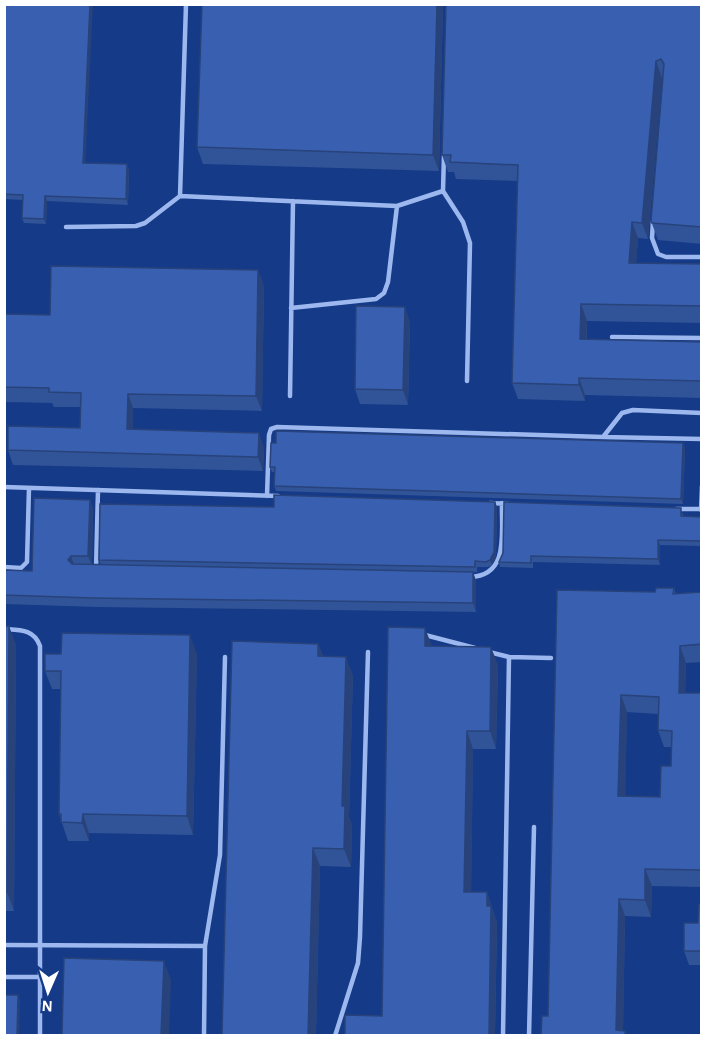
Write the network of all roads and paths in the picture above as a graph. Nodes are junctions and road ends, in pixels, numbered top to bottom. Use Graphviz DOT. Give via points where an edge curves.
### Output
graph roads {
  1 [pos="186,4"];
  2 [pos="444,145"];
  3 [pos="443,191"];
  4 [pos="180,196"];
  5 [pos="293,201"];
  6 [pos="397,206"];
  7 [pos="654,216"];
  8 [pos="66,227"];
  9 [pos="702,257"];
  10 [pos="291,309"];
  11 [pos="612,337"];
  12 [pos="702,338"];
  13 [pos="467,381"];
  14 [pos="290,396"];
  15 [pos="702,413"];
  16 [pos="603,436"];
  17 [pos="702,439"];
  18 [pos="702,486"];
  19 [pos="4,487"];
  20 [pos="29,488"];
  21 [pos="98,490"];
  22 [pos="267,496"];
  23 [pos="279,496"];
  24 [pos="478,503"];
  25 [pos="502,503"];
  26 [pos="513,504"];
  27 [pos="665,508"];
  28 [pos="701,509"];
  29 [pos="4,567"];
  30 [pos="86,569"];
  31 [pos="96,570"];
  32 [pos="107,570"];
  33 [pos="459,577"];
  34 [pos="4,629"];
  35 [pos="425,635"];
  36 [pos="368,652"];
  37 [pos="225,657"];
  38 [pos="509,657"];
  39 [pos="551,658"];
  40 [pos="534,827"];
  41 [pos="4,945"];
  42 [pos="40,945"];
  43 [pos="205,946"];
  44 [pos="4,977"];
  45 [pos="40,977"];
  46 [pos="40,1035"];
  47 [pos="204,1035"];
  48 [pos="335,1035"];
  49 [pos="503,1035"];
  50 [pos="529,1035"];
  1 -- 4 [label="lane"];
  2 -- 3 [label="lane"];
  3 -- 6 [label="lane"];
  3 -- 13 [label="lane" via="463,222 470,243"];
  4 -- 5 [label="lane"];
  4 -- 8 [label="lane" via="136,226"];
  5 -- 6 [label="lane"];
  5 -- 10 [label="lane"];
  6 -- 10 [label="lane" via="384,293 376,299"];
  7 -- 9 [label="lane" via="652,238 658,254"];
  10 -- 14 [label="lane"];
  11 -- 12 [label="lane"];
  15 -- 16 [label="lane" via="633,410 622,413"];
  16 -- 17 [label="lane"];
  16 -- 22 [label="lane" via="277,427 269,435"];
  18 -- 28 [label="lane"];
  19 -- 20 [label="lane"];
  20 -- 21 [label="lane"];
  20 -- 29 [label="lane" via="27,562 21,568"];
  21 -- 22 [label="lane"];
  21 -- 31 [label="lane"];
  22 -- 23 [label="lane"];
  24 -- 25 [label="lane"];
  25 -- 26 [label="lane"];
  25 -- 33 [label="lane" via="500,558 495,568 478,577"];
  27 -- 28 [label="lane"];
  30 -- 31 [label="lane"];
  31 -- 32 [label="lane"];
  34 -- 42 [label="lane" via="32,633 40,646"];
  35 -- 38 [label="lane"];
  36 -- 48 [label="lane" via="358,963"];
  37 -- 43 [label="lane" via="220,855"];
  38 -- 39 [label="lane"];
  38 -- 49 [label="lane"];
  40 -- 50 [label="lane"];
  41 -- 42 [label="lane"];
  42 -- 43 [label="lane"];
  42 -- 45 [label="lane"];
  43 -- 47 [label="lane"];
  44 -- 45 [label="lane"];
  45 -- 46 [label="lane"];
}
